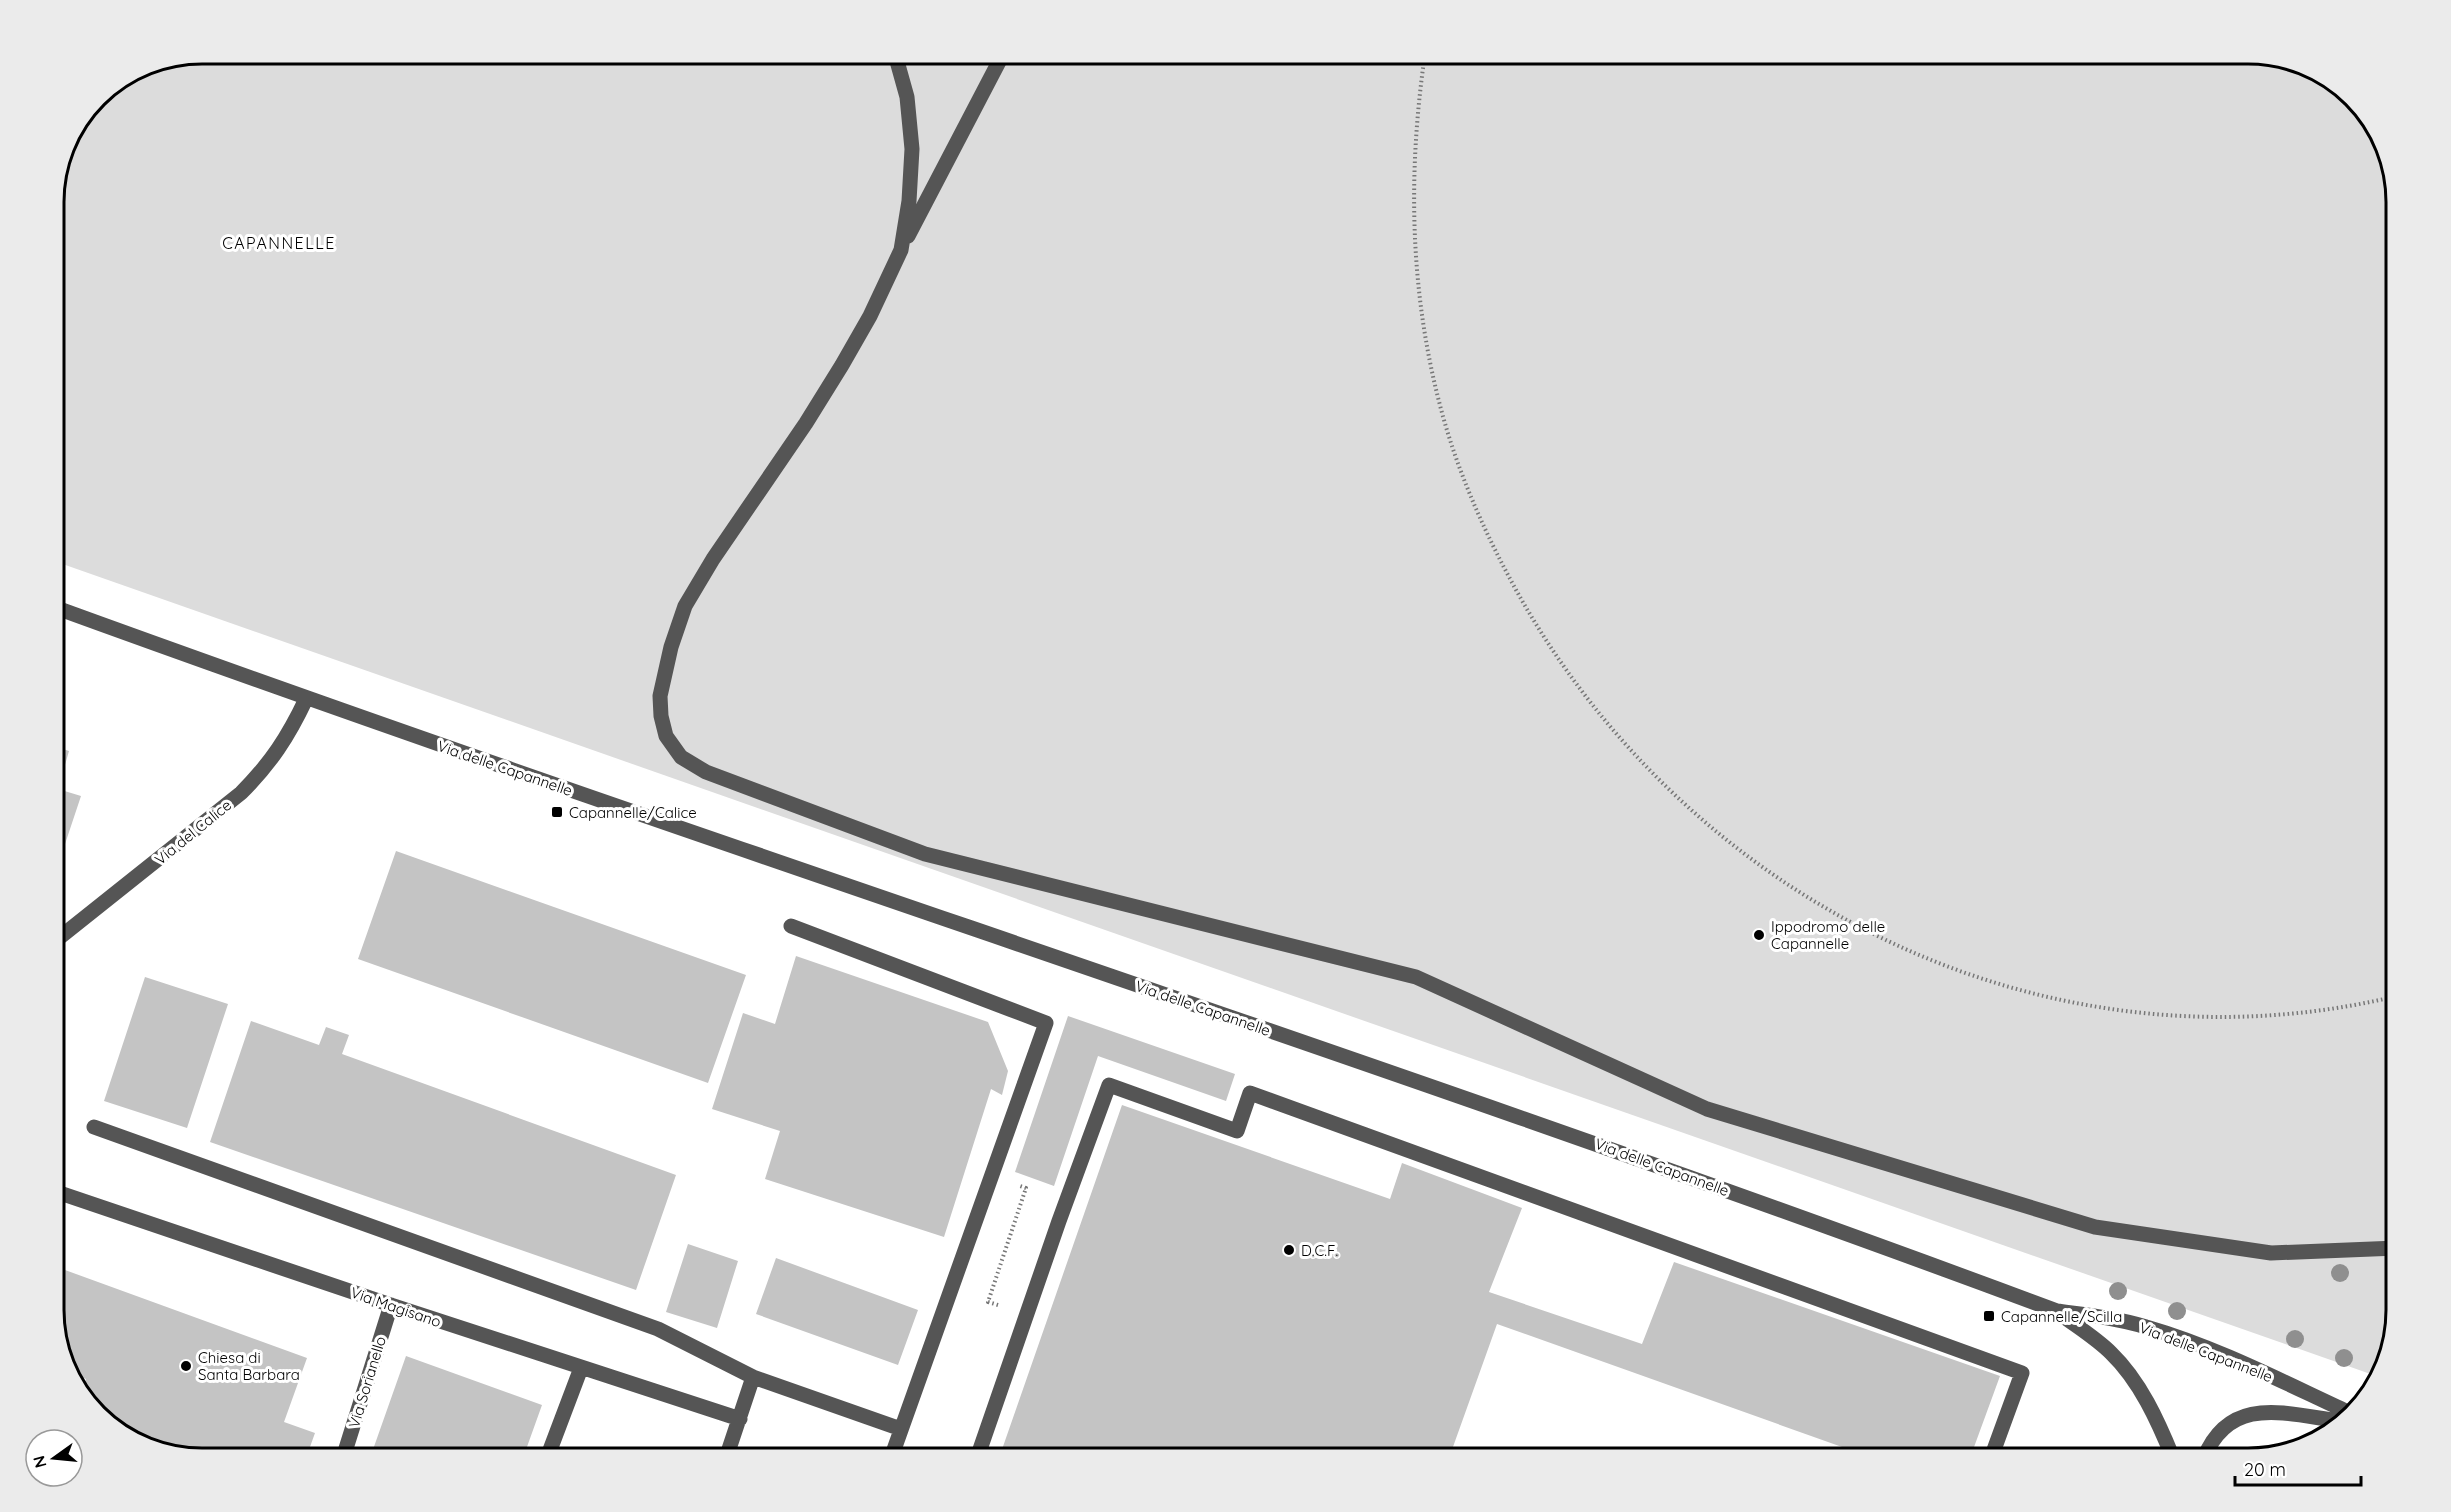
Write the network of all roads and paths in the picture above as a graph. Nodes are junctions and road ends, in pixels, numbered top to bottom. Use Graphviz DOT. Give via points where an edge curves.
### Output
graph roads {
  1 [pos="1424,64"];
  2 [pos="898,65"];
  3 [pos="997,65"];
  4 [pos="901,250"];
  5 [pos="65,611"];
  6 [pos="306,699"];
  7 [pos="791,926"];
  8 [pos="65,933"];
  9 [pos="2386,998"];
  10 [pos="94,1127"];
  11 [pos="1026,1188"];
  12 [pos="65,1195"];
  13 [pos="2386,1248"];
  14 [pos="988,1302"];
  15 [pos="391,1305"];
  16 [pos="2057,1311"];
  17 [pos="580,1368"];
  18 [pos="753,1377"];
  19 [pos="2343,1410"];
  20 [pos="740,1419"];
  21 [pos="2331,1420"];
  22 [pos="901,1429"];
  23 [pos="346,1448"];
  24 [pos="551,1448"];
  25 [pos="730,1448"];
  26 [pos="894,1448"];
  27 [pos="980,1448"];
  28 [pos="1995,1448"];
  29 [pos="2168,1448"];
  30 [pos="2210,1448"];
  1 -- 9 [label="path" via="1414,152 1415,248 1423,325 1445,424 1495,550 1539,631 1589,702 1663,785 1736,848 1815,902 1935,962 2011,988 2097,1007 2205,1018 2307,1013"];
  2 -- 4 [label="street" via="907,97 912,149"];
  3 -- 4 [label="street"];
  4 -- 13 [label="street" via="842,365 685,606 663,677 660,706 672,748 692,765 925,854 1416,977 1707,1109 2095,1227 2271,1253"];
  5 -- 6 [label="street, Via delle Capannelle"];
  6 -- 8 [label="street, Via del Calice" via="279,750 241,794"];
  6 -- 16 [label="street, Via delle Capannelle" via="1611,1149"];
  7 -- 22 [label="street" via="1046,1023"];
  10 -- 18 [label="street" via="658,1329"];
  11 -- 14 [label="path"];
  12 -- 15 [label="street, Via Magisano"];
  15 -- 17 [label="street, Via Magisano"];
  15 -- 23 [label="street, Via Sorianello"];
  16 -- 19 [label="street, Via delle Capannelle" via="2158,1331"];
  16 -- 29 [label="street" via="2097,1341 2123,1367"];
  17 -- 20 [label="street, Via Magisano"];
  17 -- 24 [label="street"];
  18 -- 20 [label="street"];
  18 -- 22 [label="street"];
  20 -- 25 [label="street"];
  21 -- 30 [label="street" via="2251,1413 2220,1430"];
  22 -- 26 [label="street"];
  27 -- 28 [label="street" via="1109,1085 1237,1131 1250,1093 2022,1373"];
}
